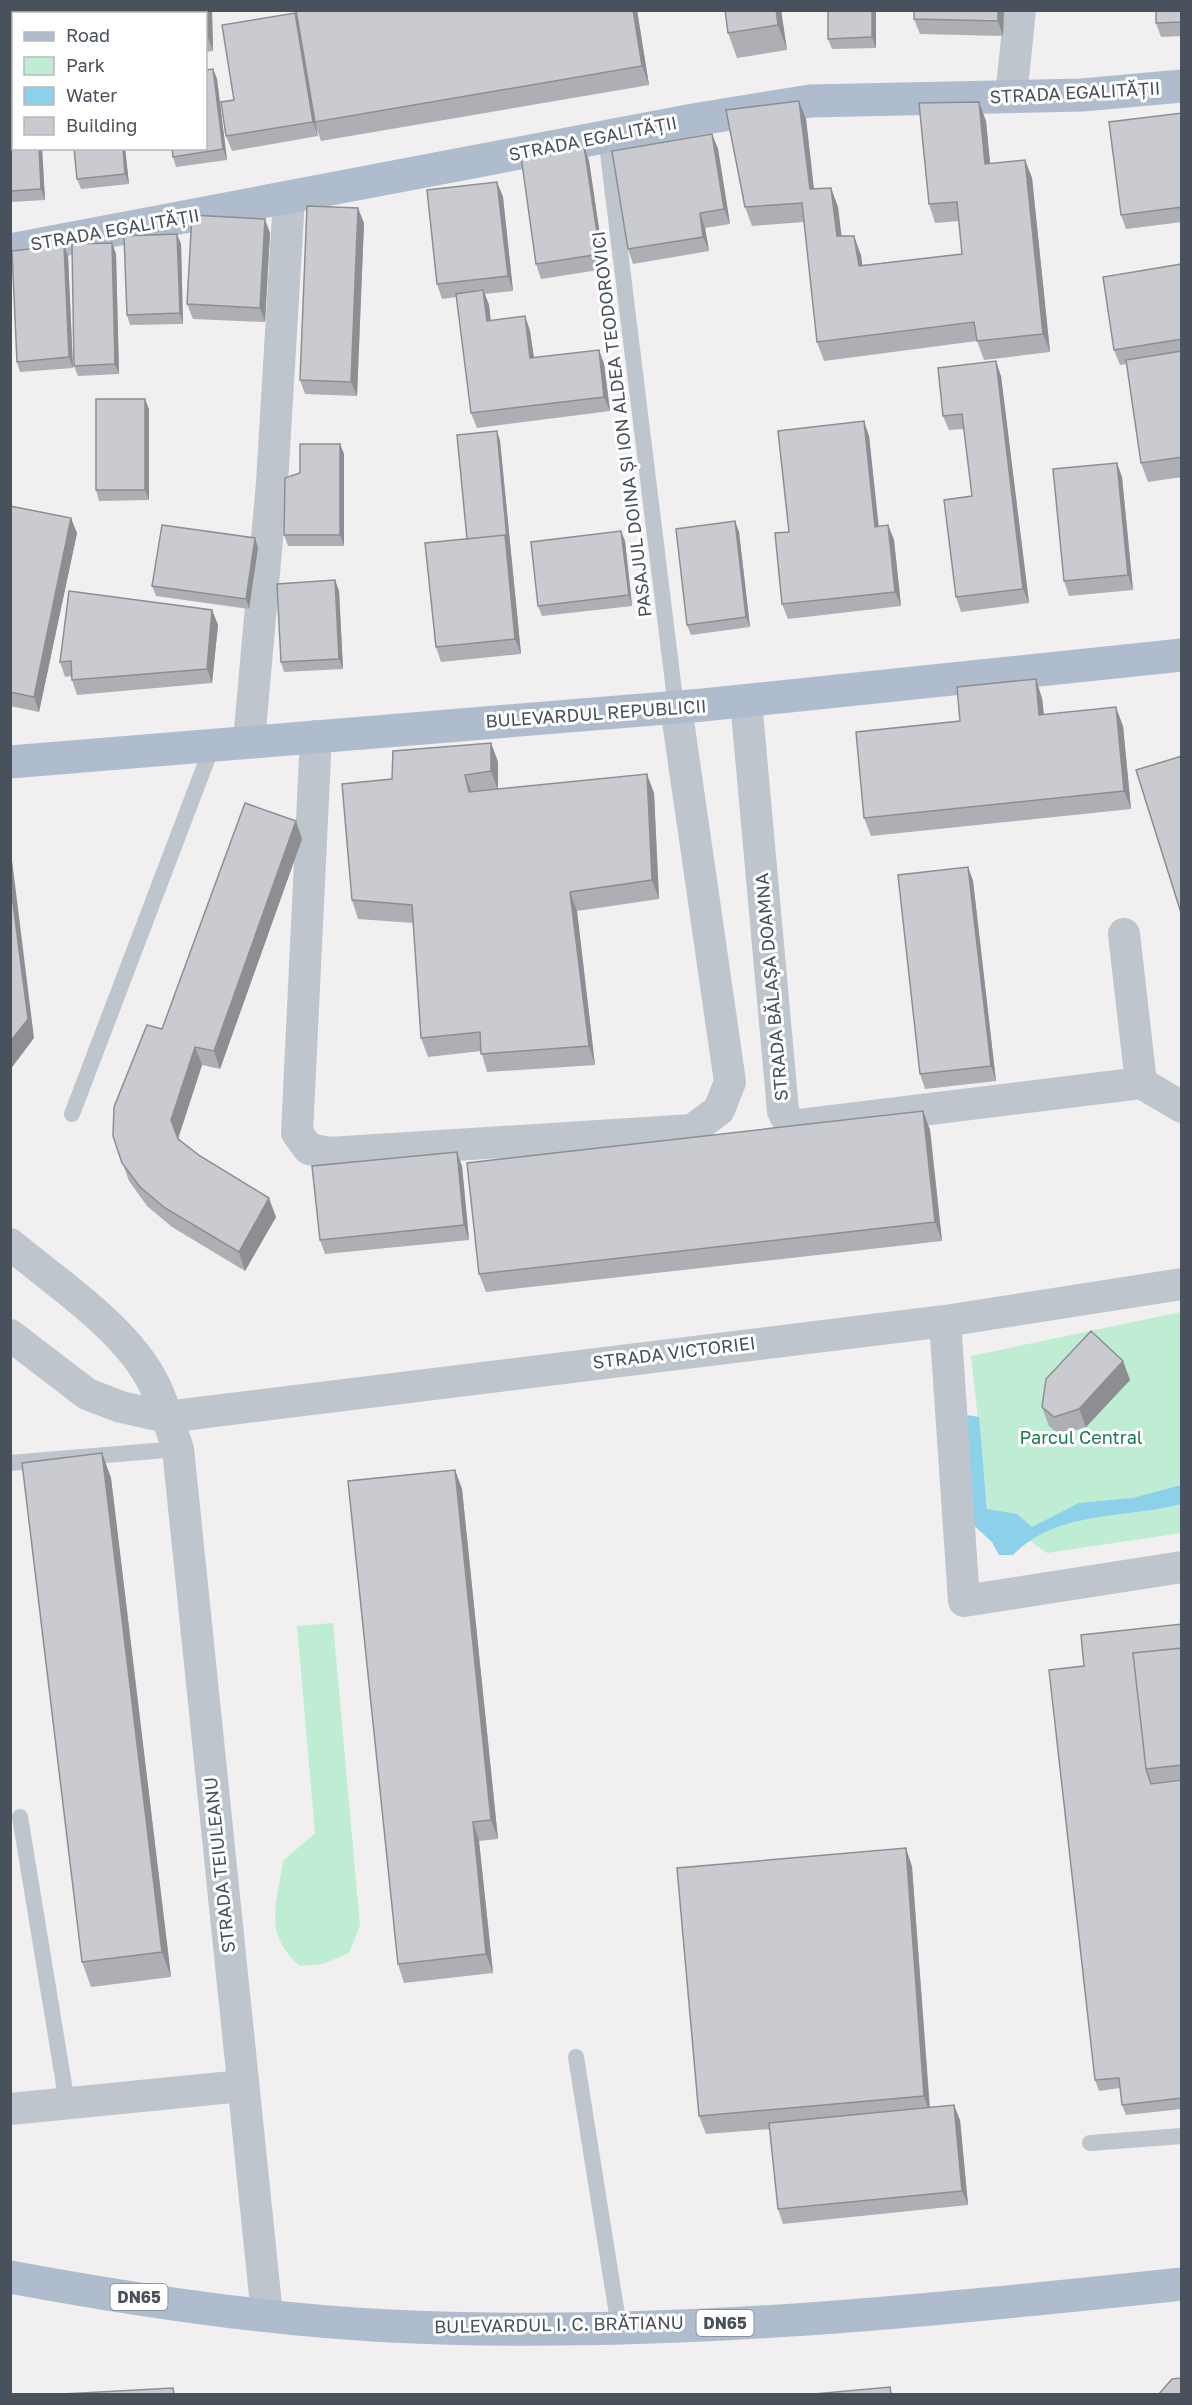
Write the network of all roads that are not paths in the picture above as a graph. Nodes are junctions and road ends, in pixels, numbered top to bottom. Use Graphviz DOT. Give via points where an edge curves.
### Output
graph roads {
  1 [pos="1020,10"];
  2 [pos="1182,86"];
  3 [pos="1011,97"];
  4 [pos="606,137"];
  5 [pos="289,198"];
  6 [pos="10,250"];
  7 [pos="1182,655"];
  8 [pos="746,701"];
  9 [pos="676,707"];
  10 [pos="316,736"];
  11 [pos="249,741"];
  12 [pos="213,744"];
  13 [pos="10,762"];
  14 [pos="1124,934"];
  15 [pos="1141,1083"];
  16 [pos="1182,1107"];
  17 [pos="72,1114"];
  18 [pos="10,1244"];
  19 [pos="1182,1284"];
  20 [pos="945,1321"];
  21 [pos="10,1335"];
  22 [pos="166,1417"];
  23 [pos="177,1449"];
  24 [pos="10,1463"];
  25 [pos="1182,1567"];
  26 [pos="20,1817"];
  27 [pos="576,2057"];
  28 [pos="242,2086"];
  29 [pos="68,2103"];
  30 [pos="10,2109"];
  31 [pos="1182,2136"];
  32 [pos="1090,2143"];
  33 [pos="10,2277"];
  34 [pos="1182,2284"];
  35 [pos="267,2315"];
  36 [pos="619,2327"];
  1 -- 3 [label="street"];
  2 -- 3 [label="main road, STRADA EGALITĂȚII" via="1092,95"];
  3 -- 4 [label="main road, STRADA EGALITĂȚII" via="810,101"];
  4 -- 5 [label="main road, STRADA EGALITĂȚII"];
  4 -- 9 [label="lane, PASAJUL DOINA ȘI ION ALDEA TEODOROVICI"];
  5 -- 6 [label="main road, STRADA EGALITĂȚII"];
  5 -- 11 [label="street" via="272,483"];
  7 -- 8 [label="main road, BULEVARDUL REPUBLICII"];
  8 -- 9 [label="main road, BULEVARDUL REPUBLICII"];
  8 -- 15 [label="street, STRADA BĂLAȘA DOAMNA" via="786,1119 800,1125"];
  9 -- 10 [label="main road, BULEVARDUL REPUBLICII"];
  9 -- 10 [label="street" via="730,1082 719,1110 692,1130 329,1153 309,1149 297,1133"];
  10 -- 11 [label="main road, BULEVARDUL REPUBLICII"];
  11 -- 12 [label="main road, BULEVARDUL REPUBLICII"];
  12 -- 13 [label="main road, BULEVARDUL REPUBLICII"];
  12 -- 17 [label="lane"];
  14 -- 15 [label="street"];
  15 -- 16 [label="street"];
  18 -- 22 [label="street, STRADA TEIULEANU" via="128,1346 154,1383"];
  19 -- 20 [label="street, STRADA VICTORIEI"];
  20 -- 22 [label="street, STRADA VICTORIEI"];
  20 -- 25 [label="street" via="964,1601"];
  21 -- 22 [label="street, STRADA VICTORIEI" via="87,1394"];
  22 -- 23 [label="street, STRADA TEIULEANU"];
  23 -- 24 [label="lane"];
  23 -- 28 [label="street, STRADA TEIULEANU"];
  26 -- 29 [label="lane"];
  27 -- 36 [label="lane"];
  28 -- 29 [label="street"];
  28 -- 35 [label="street, STRADA TEIULEANU"];
  29 -- 30 [label="street"];
  31 -- 32 [label="lane"];
  33 -- 35 [label="main road, BULEVARDUL I. C. BRĂTIANU / DN65"];
  34 -- 36 [label="main road, BULEVARDUL I. C. BRĂTIANU / DN65" via="806,2319"];
  35 -- 36 [label="main road, BULEVARDUL I. C. BRĂTIANU / DN65" via="390,2326"];
}
